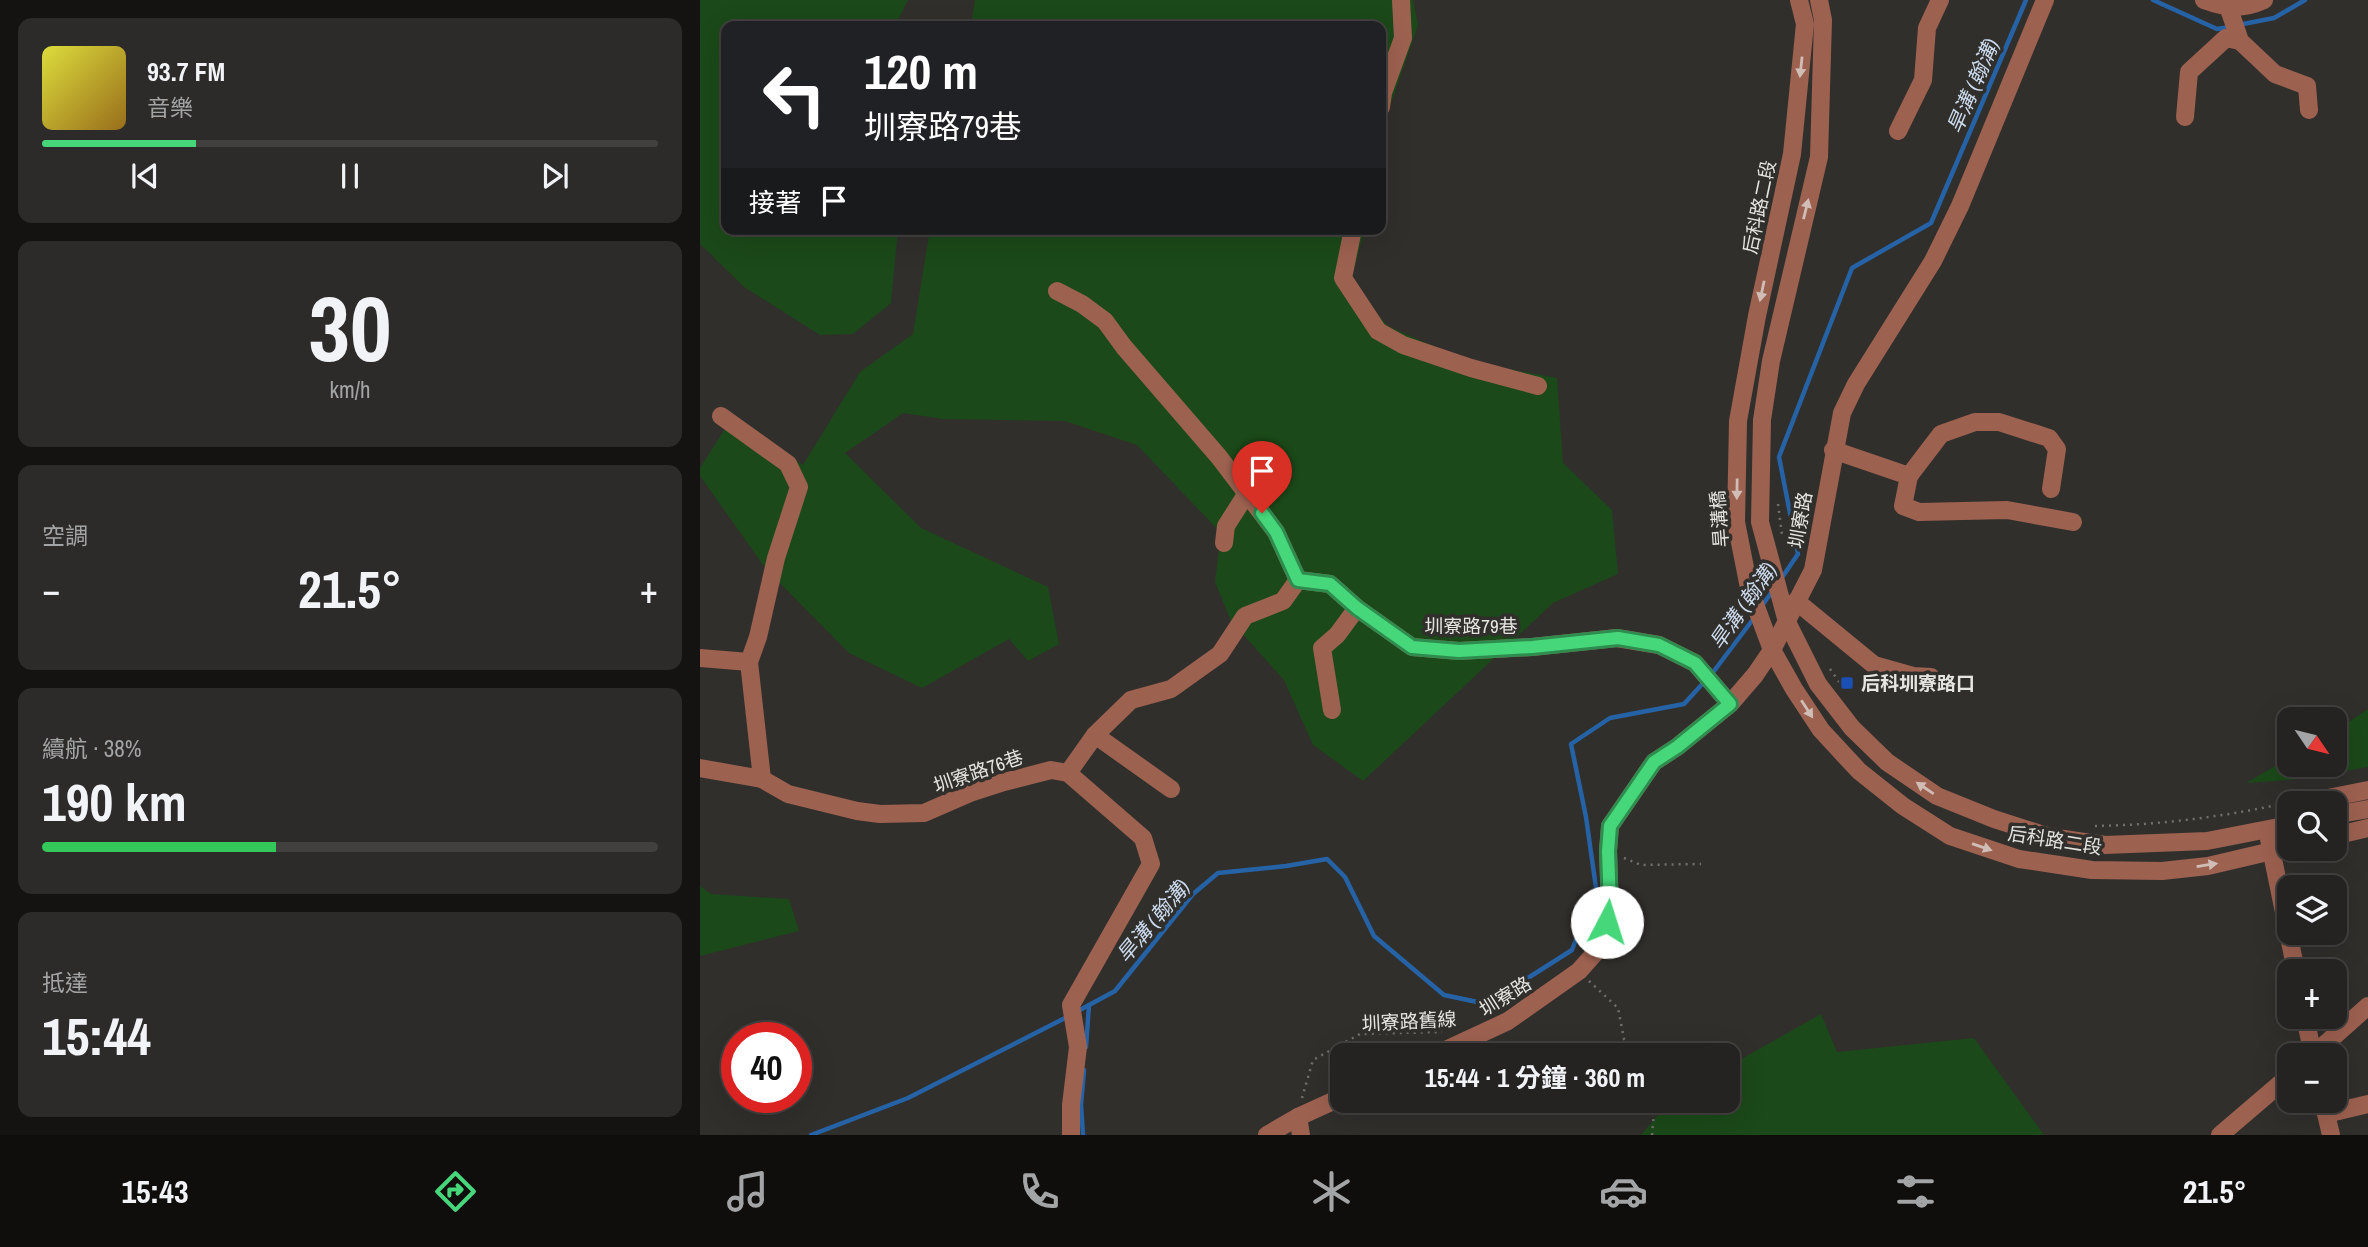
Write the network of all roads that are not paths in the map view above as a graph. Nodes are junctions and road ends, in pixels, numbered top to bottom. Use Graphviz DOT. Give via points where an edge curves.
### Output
graph roads {
  1 [pos="1401,0"];
  2 [pos="1799,0"];
  3 [pos="1819,0"];
  4 [pos="1940,0"];
  5 [pos="2045,0"];
  6 [pos="2204,0"];
  7 [pos="2264,0"];
  8 [pos="2229,9"];
  9 [pos="2240,41"];
  10 [pos="1386,84"];
  11 [pos="2309,110"];
  12 [pos="2185,117"];
  13 [pos="1898,131"];
  14 [pos="1352,235"];
  15 [pos="1057,291"];
  16 [pos="1538,386"];
  17 [pos="721,416"];
  18 [pos="1738,421"];
  19 [pos="1833,450"];
  20 [pos="1909,477"];
  21 [pos="2051,489"];
  22 [pos="1247,493"];
  23 [pos="2073,522"];
  24 [pos="1224,543"];
  25 [pos="1298,580"];
  26 [pos="1796,601"];
  27 [pos="1357,608"];
  28 [pos="1787,622"];
  29 [pos="1772,650"];
  30 [pos="700,658"];
  31 [pos="749,662"];
  32 [pos="1931,677"];
  33 [pos="1730,704"];
  34 [pos="1332,710"];
  35 [pos="1095,735"];
  36 [pos="700,768"];
  37 [pos="1068,773"];
  38 [pos="762,779"];
  39 [pos="1171,789"];
  40 [pos="2368,790"];
  41 [pos="2347,794"];
  42 [pos="2368,808"];
  43 [pos="2347,812"];
  44 [pos="2277,827"];
  45 [pos="2368,828"];
  46 [pos="2347,833"];
  47 [pos="2277,850"];
  48 [pos="2282,861"];
  49 [pos="2294,959"];
  50 [pos="2368,1006"];
  51 [pos="1460,1043"];
  52 [pos="2326,1043"];
  53 [pos="2277,1086"];
  54 [pos="1330,1102"];
  55 [pos="2368,1104"];
  56 [pos="2347,1105"];
  57 [pos="2326,1113"];
  58 [pos="1298,1117"];
  59 [pos="1071,1135"];
  60 [pos="1267,1135"];
  61 [pos="1301,1135"];
  62 [pos="2220,1135"];
  63 [pos="2331,1135"];
  1 -- 10 [label="street" via="1402,38"];
  2 -- 18 [label="street, 后科路二段, one-way" via="1805,24 1792,154"];
  28 -- 3 [label="street, one-way" via="1760,522 1762,420 1784,297 1819,157 1823,20"];
  4 -- 13 [label="street" via="1927,28 1923,80"];
  5 -- 19 [label="street, 圳寮路" via="1960,206 1933,261 1856,384"];
  6 -- 8 [label="street"];
  7 -- 8 [label="street"];
  8 -- 9 [label="street"];
  9 -- 11 [label="street" via="2274,74 2307,86"];
  9 -- 12 [label="street" via="2226,38 2189,72"];
  14 -- 16 [label="street" via="1343,278 1378,331 1403,345"];
  15 -- 22 [label="street" via="1105,321"];
  17 -- 31 [label="street" via="788,464 799,487"];
  18 -- 29 [label="street, 旱溝橋, one-way" via="1736,522 1749,588"];
  19 -- 20 [label="street"];
  19 -- 26 [label="street, 圳寮路" via="1813,570"];
  20 -- 21 [label="street" via="1941,434 1976,422 1999,422 2049,438 2057,449"];
  20 -- 23 [label="street" via="1903,506 1919,512 2007,510"];
  22 -- 24 [label="street" via="1226,526"];
  22 -- 25 [label="street" via="1276,532"];
  25 -- 27 [label="street, 圳寮路79巷" via="1330,584"];
  25 -- 35 [label="street" via="1283,601 1245,616 1220,654 1171,689 1131,700"];
  26 -- 28 [label="street, 圳寮路"];
  26 -- 32 [label="street" via="1874,665"];
  27 -- 33 [label="street, 圳寮路79巷" via="1412,647 1459,651 1618,638 1659,645 1695,663"];
  27 -- 34 [label="street" via="1322,648"];
  28 -- 29 [label="street, 圳寮路"];
  44 -- 28 [label="street, 后科路二段, one-way" via="2207,841 2105,845 2050,837 1937,796 1887,762 1852,727 1818,684"];
  29 -- 33 [label="street, 圳寮路"];
  29 -- 47 [label="street, 后科路二段, one-way" via="1821,730 1859,771 1950,836 2019,859 2092,870 2208,866"];
  30 -- 31 [label="street"];
  31 -- 38 [label="street"];
  33 -- 51 [label="street, 圳寮路" via="1654,762 1610,826 1610,907 1595,953 1579,971 1507,1021"];
  35 -- 37 [label="street"];
  35 -- 39 [label="street"];
  36 -- 38 [label="street, 圳寮路76巷"];
  37 -- 38 [label="street, 圳寮路76巷" via="1051,770 1004,782 924,813 880,814 788,794"];
  37 -- 59 [label="street" via="1143,838 1152,864 1071,1005 1078,1047"];
  40 -- 41 [label="street"];
  42 -- 43 [label="street"];
  45 -- 46 [label="street"];
  48 -- 49 [label="street"];
  50 -- 52 [label="street"];
  53 -- 62 [label="street"];
  54 -- 58 [label="street"];
  55 -- 56 [label="street"];
  57 -- 63 [label="street"];
  58 -- 60 [label="street"];
  58 -- 61 [label="street"];
}
